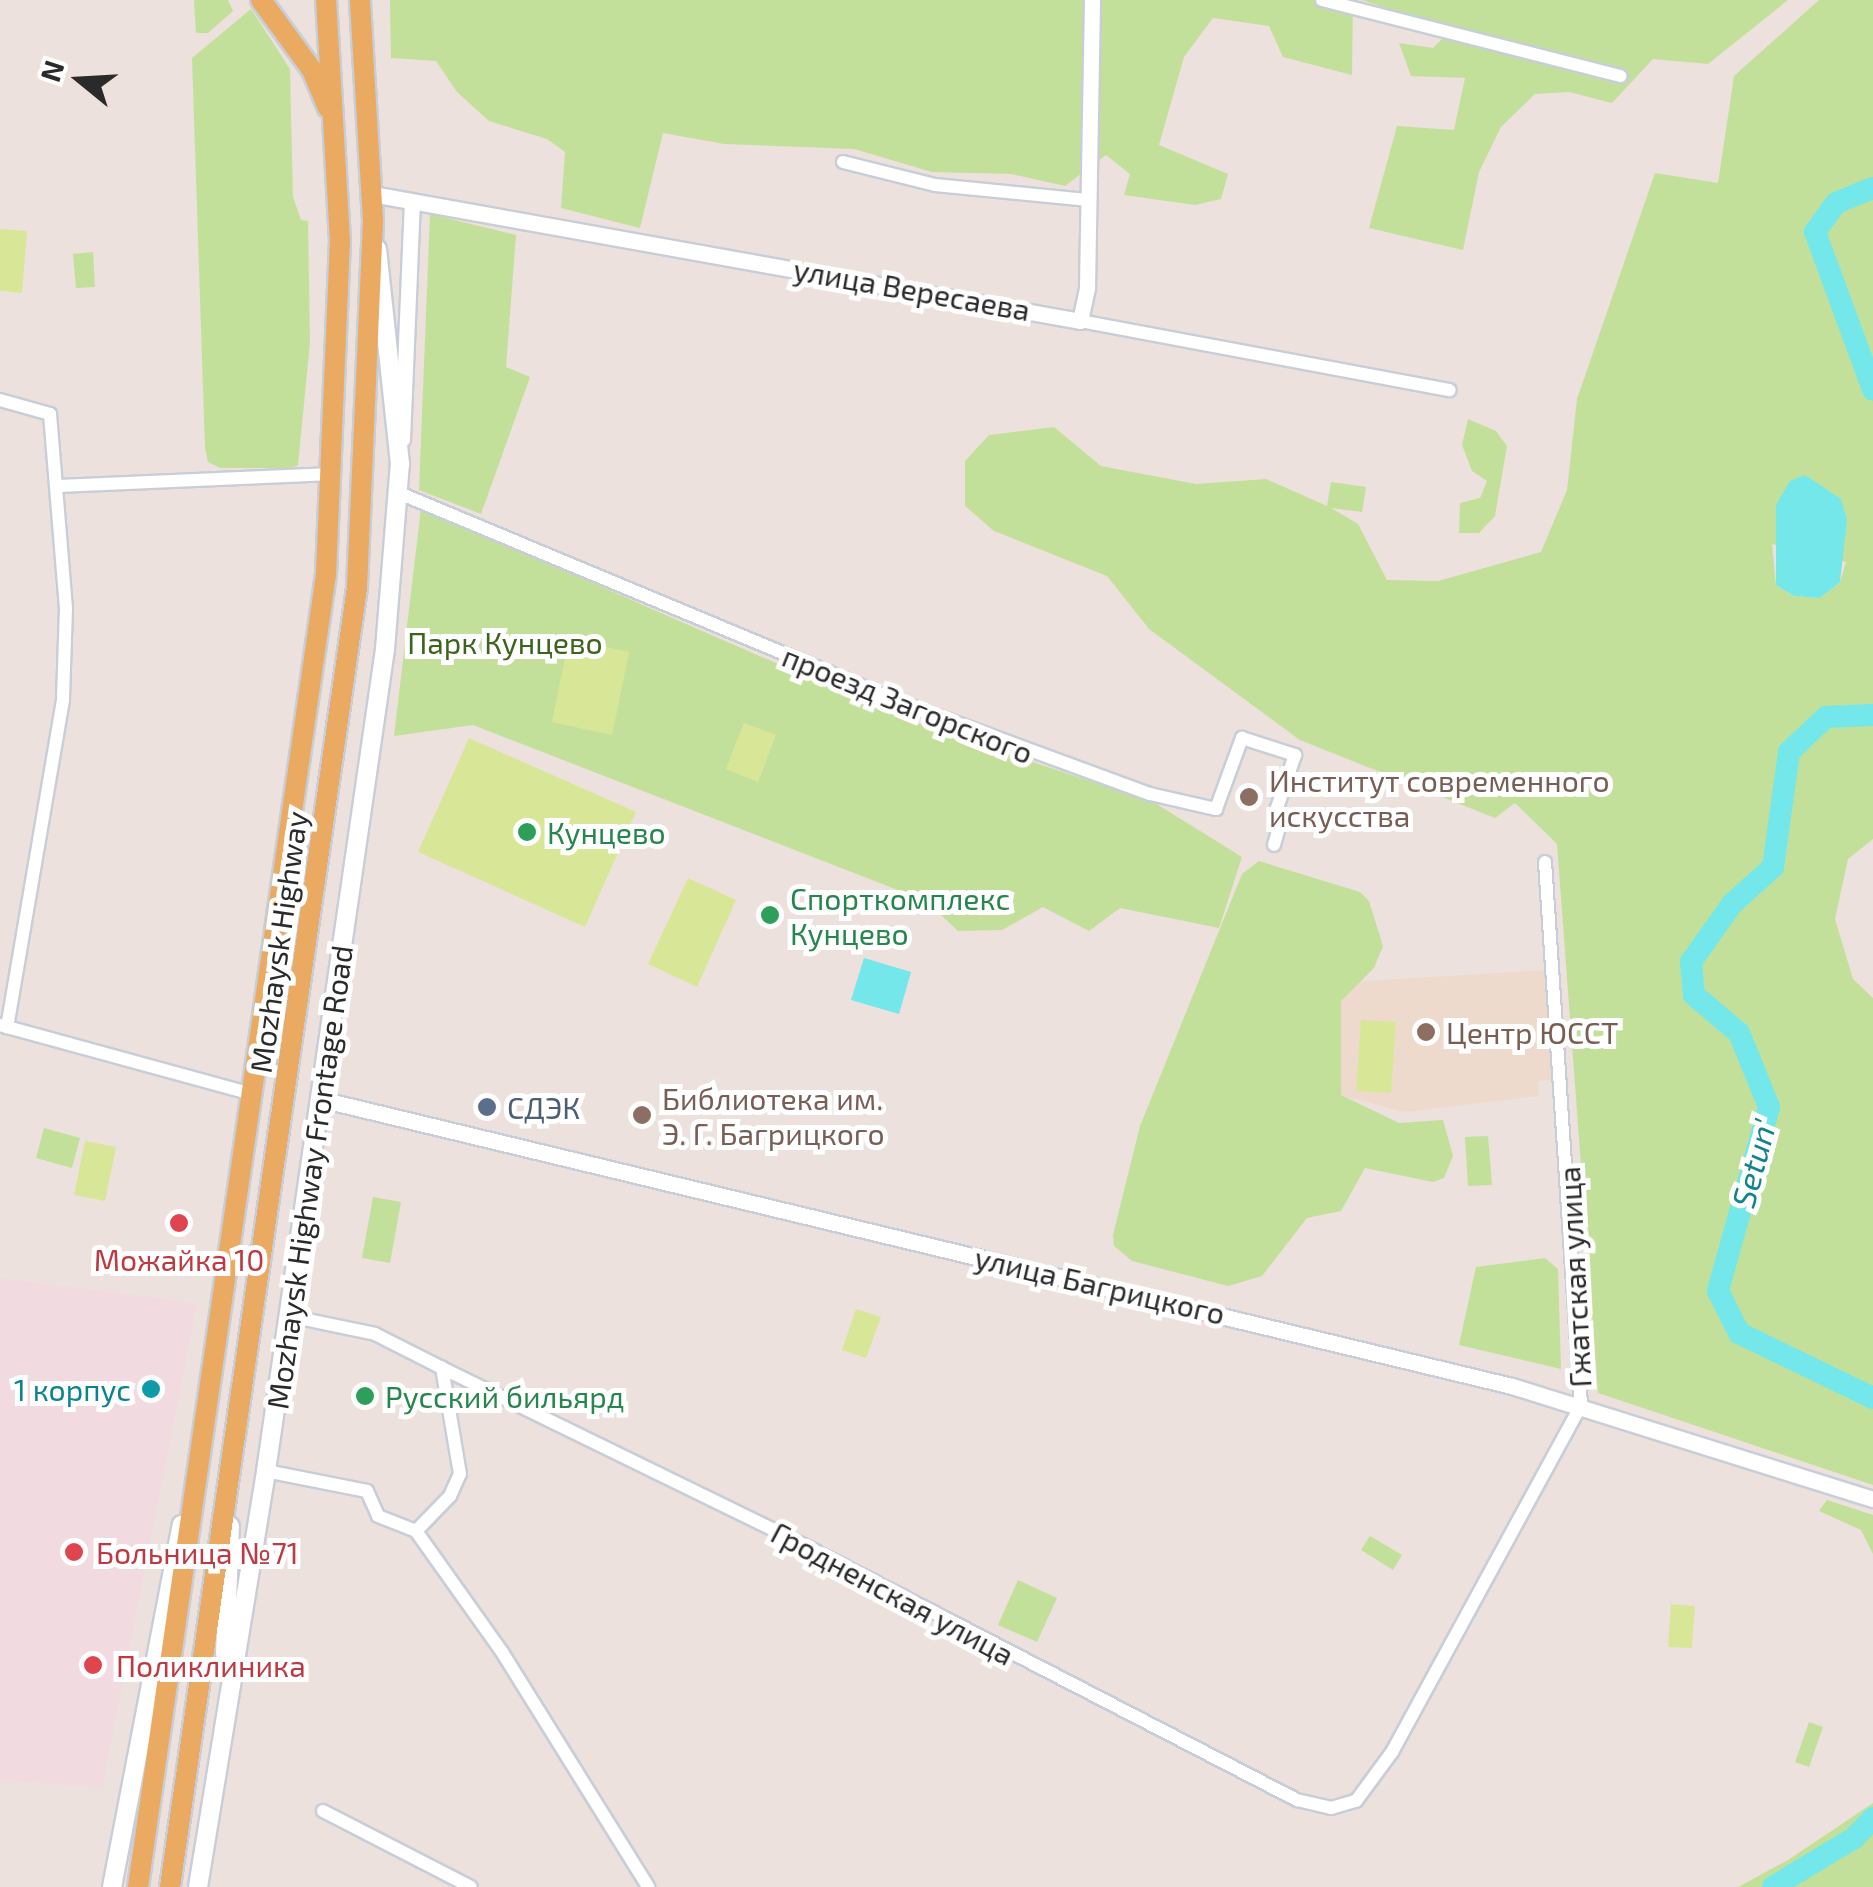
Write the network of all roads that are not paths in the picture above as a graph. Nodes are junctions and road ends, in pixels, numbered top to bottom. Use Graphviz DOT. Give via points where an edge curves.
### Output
graph roads {
  1 [pos="261,0"];
  2 [pos="326,0"];
  3 [pos="360,0"];
  4 [pos="1092,0"];
  5 [pos="1322,0"];
  6 [pos="1620,76"];
  7 [pos="337,139"];
  8 [pos="843,162"];
  9 [pos="372,194"];
  10 [pos="1090,200"];
  11 [pos="412,204"];
  12 [pos="373,221"];
  13 [pos="1080,321"];
  14 [pos="1450,390"];
  15 [pos="0,400"];
  16 [pos="400,464"];
  17 [pos="332,474"];
  18 [pos="58,486"];
  19 [pos="399,494"];
  20 [pos="1274,845"];
  21 [pos="1545,862"];
  22 [pos="4,1026"];
  23 [pos="252,1094"];
  24 [pos="320,1099"];
  25 [pos="289,1316"];
  26 [pos="442,1368"];
  27 [pos="1582,1405"];
  28 [pos="200,1451"];
  29 [pos="232,1459"];
  30 [pos="266,1472"];
  31 [pos="1872,1499"];
  32 [pos="416,1530"];
  33 [pos="222,1720"];
  34 [pos="1346,1805"];
  35 [pos="323,1811"];
  36 [pos="112,1887"];
  37 [pos="138,1887"];
  38 [pos="170,1887"];
  39 [pos="198,1887"];
  40 [pos="471,1887"];
  41 [pos="648,1887"];
  1 -- 7 [label="main road" via="312,70"];
  2 -- 7 [label="main road, Mozhaysk Highway"];
  3 -- 9 [label="main road, Mozhaysk Highway"];
  4 -- 10 [label="street"];
  5 -- 6 [label="street"];
  7 -- 17 [label="main road, Mozhaysk Highway"];
  8 -- 10 [label="street" via="935,184"];
  9 -- 11 [label="street, улица Вересаева"];
  9 -- 12 [label="main road, Mozhaysk Highway"];
  10 -- 13 [label="street" via="1088,288"];
  11 -- 13 [label="street, улица Вересаева"];
  11 -- 16 [label="street"];
  12 -- 16 [label="main road, Mozhaysk Highway Frontage Road"];
  12 -- 29 [label="main road, Mozhaysk Highway" via="365,477 348,669"];
  13 -- 14 [label="street, улица Вересаева"];
  15 -- 18 [label="street" via="50,414"];
  16 -- 19 [label="main road, Mozhaysk Highway Frontage Road"];
  17 -- 18 [label="street"];
  17 -- 23 [label="main road, Mozhaysk Highway" via="314,670"];
  18 -- 22 [label="street" via="63,700"];
  19 -- 20 [label="street, проезд Загорского" via="905,704 1150,794 1216,809 1242,738 1295,755"];
  19 -- 24 [label="main road, Mozhaysk Highway Frontage Road" via="385,649"];
  21 -- 27 [label="street, Гжатская улица"];
  22 -- 23 [label="street"];
  23 -- 28 [label="main road, Mozhaysk Highway"];
  24 -- 25 [label="main road, Mozhaysk Highway Frontage Road"];
  24 -- 27 [label="street, улица Багрицкого"];
  25 -- 26 [label="street, Гродненская улица" via="357,1328"];
  25 -- 30 [label="main road, Mozhaysk Highway Frontage Road"];
  26 -- 32 [label="street" via="460,1474 455,1489"];
  26 -- 34 [label="street, Гродненская улица" via="790,1538 1276,1790 1320,1808"];
  27 -- 31 [label="street, улица Багрицкого"];
  27 -- 34 [label="street, Гжатская улица" via="1376,1780"];
  28 -- 36 [label="main road" via="165,1594"];
  28 -- 37 [label="main road, Mozhaysk Highway"];
  29 -- 33 [label="main road"];
  29 -- 38 [label="main road, Mozhaysk Highway"];
  30 -- 32 [label="street" via="367,1491 378,1516"];
  30 -- 33 [label="main road, Mozhaysk Highway Frontage Road"];
  32 -- 41 [label="street" via="502,1652"];
  33 -- 39 [label="main road, Mozhaysk Highway Frontage Road"];
  35 -- 40 [label="street"];
}
